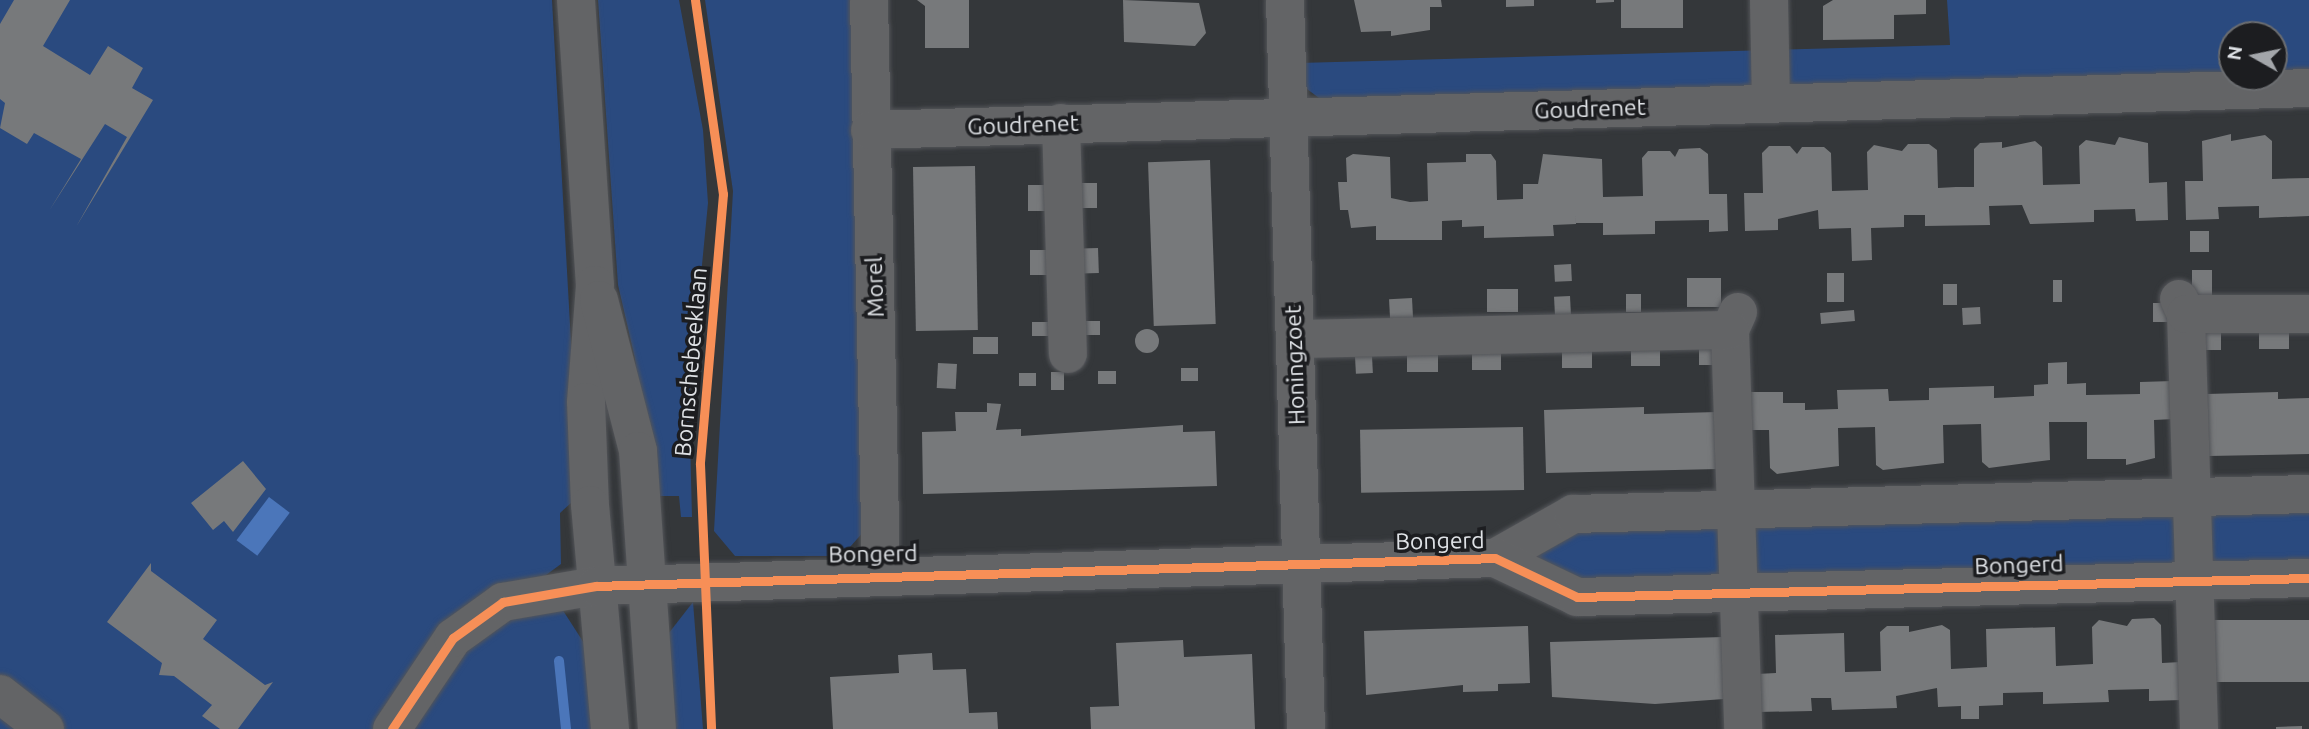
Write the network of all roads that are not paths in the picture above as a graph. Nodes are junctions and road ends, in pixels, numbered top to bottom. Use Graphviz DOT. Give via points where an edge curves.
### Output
graph roads {
  1 [pos="576,0"];
  2 [pos="869,0"];
  3 [pos="1285,0"];
  4 [pos="1769,0"];
  5 [pos="2309,88"];
  6 [pos="1771,103"];
  7 [pos="1288,116"];
  8 [pos="1061,123"];
  9 [pos="870,130"];
  10 [pos="594,285"];
  11 [pos="2309,313"];
  12 [pos="1295,339"];
  13 [pos="1068,354"];
  14 [pos="2309,494"];
  15 [pos="2190,498"];
  16 [pos="1738,509"];
  17 [pos="1495,558"];
  18 [pos="1301,563"];
  19 [pos="881,573"];
  20 [pos="2309,578"];
  21 [pos="2191,580"];
  22 [pos="648,583"];
  23 [pos="596,586"];
  24 [pos="1740,592"];
  25 [pos="0,695"];
  26 [pos="45,729"];
  27 [pos="393,729"];
  28 [pos="610,729"];
  29 [pos="657,729"];
  30 [pos="1306,729"];
  31 [pos="1743,729"];
  32 [pos="2199,729"];
  1 -- 10 [label="street, Bornschebeeklaan"];
  2 -- 9 [label="street, Morel"];
  3 -- 7 [label="street, Honingzoet"];
  4 -- 6 [label="street"];
  5 -- 6 [label="street, Goudrenet"];
  6 -- 7 [label="street, Goudrenet"];
  7 -- 8 [label="street, Goudrenet"];
  7 -- 12 [label="street, Honingzoet"];
  8 -- 9 [label="street, Goudrenet"];
  8 -- 13 [label="street"];
  9 -- 19 [label="street, Morel"];
  10 -- 22 [label="street, Bornschebeeklaan" via="638,451"];
  10 -- 23 [label="street, Bornschebeeklaan" via="586,402"];
  11 -- 15 [label="street" via="2183,307"];
  12 -- 16 [label="street" via="1734,321"];
  12 -- 18 [label="street, Honingzoet"];
  14 -- 15 [label="street, Bongerd"];
  15 -- 16 [label="street, Bongerd"];
  15 -- 21 [label="street"];
  16 -- 17 [label="street, Bongerd" via="1573,514"];
  16 -- 24 [label="street"];
  17 -- 18 [label="street, Bongerd"];
  17 -- 24 [label="street, Bongerd" via="1577,597"];
  18 -- 19 [label="street, Bongerd"];
  18 -- 30 [label="street, Honingzoet"];
  19 -- 22 [label="street, Bongerd"];
  20 -- 21 [label="street, Bongerd"];
  21 -- 24 [label="street, Bongerd"];
  21 -- 32 [label="street"];
  22 -- 23 [label="street, Bongerd"];
  22 -- 29 [label="street, Bornschebeeklaan"];
  23 -- 27 [label="street, Bongerd" via="503,602 453,638"];
  23 -- 28 [label="street, Bornschebeeklaan"];
  24 -- 31 [label="street"];
  25 -- 26 [label="street"];
}
